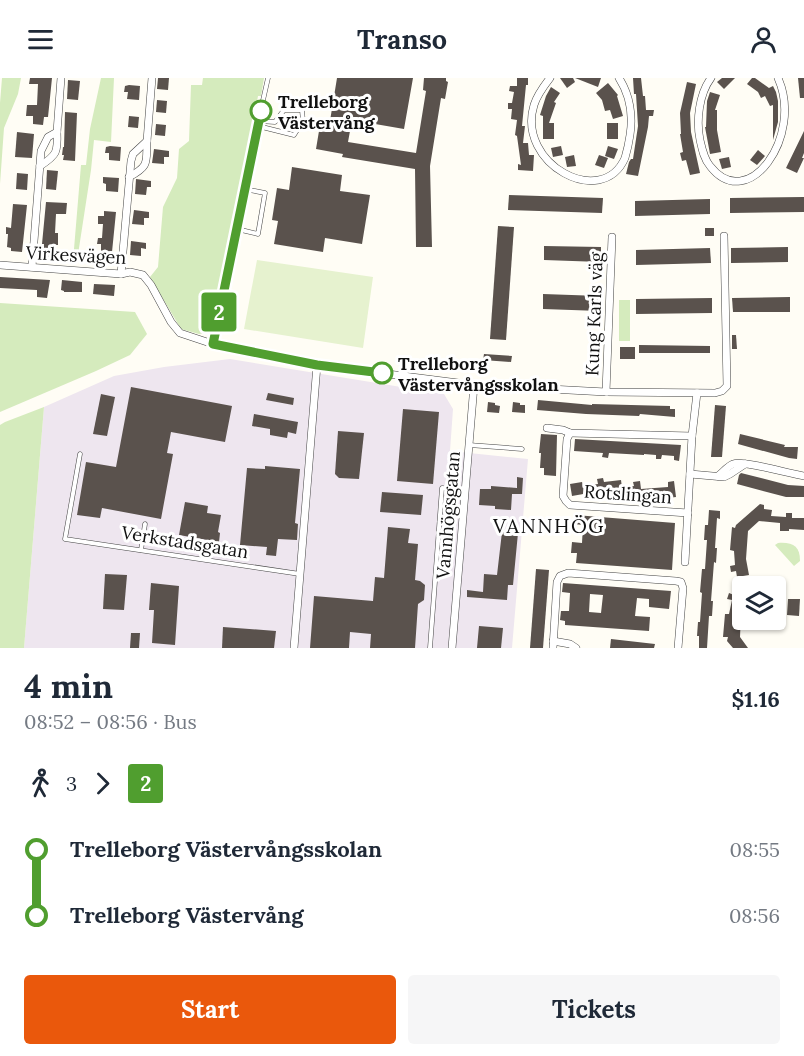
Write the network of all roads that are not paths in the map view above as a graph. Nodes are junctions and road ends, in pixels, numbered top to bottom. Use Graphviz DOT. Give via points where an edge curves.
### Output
graph roads {
  1 [pos="62,78"];
  2 [pos="152,78"];
  3 [pos="268,78"];
  4 [pos="550,78"];
  5 [pos="620,78"];
  6 [pos="711,78"];
  7 [pos="778,78"];
  8 [pos="789,92"];
  9 [pos="258,122"];
  10 [pos="57,132"];
  11 [pos="147,141"];
  12 [pos="40,166"];
  13 [pos="773,170"];
  14 [pos="129,177"];
  15 [pos="244,189"];
  16 [pos="236,229"];
  17 [pos="724,236"];
  18 [pos="612,237"];
  19 [pos="0,265"];
  20 [pos="32,267"];
  21 [pos="121,274"];
  22 [pos="213,344"];
  23 [pos="317,365"];
  24 [pos="474,385"];
  25 [pos="606,392"];
  26 [pos="697,393"];
  27 [pos="547,428"];
  28 [pos="570,433"];
  29 [pos="692,436"];
  30 [pos="468,445"];
  31 [pos="522,449"];
  32 [pos="80,454"];
  33 [pos="690,474"];
  34 [pos="804,476"];
  35 [pos="465,490"];
  36 [pos="688,513"];
  37 [pos="145,524"];
  38 [pos="141,550"];
  39 [pos="685,562"];
  40 [pos="301,574"];
  41 [pos="553,645"];
  42 [pos="294,648"];
  43 [pos="430,648"];
  44 [pos="452,648"];
  45 [pos="576,648"];
  46 [pos="678,648"];
  1 -- 10 [label="street"];
  2 -- 11 [label="street"];
  3 -- 9 [label="lane"];
  4 -- 5 [label="street" via="533,108 536,145 554,168 589,180 610,175 624,158 632,121"];
  6 -- 13 [label="street" via="702,99 699,123 710,167 722,178 734,181 760,177"];
  7 -- 8 [label="street"];
  9 -- 9 [label="lane" via="294,135 303,121 302,110 284,110 274,122"];
  9 -- 15 [label="street"];
  10 -- 12 [label="street" via="43,145"];
  10 -- 12 [label="street" via="56,153"];
  11 -- 14 [label="street" via="133,154"];
  11 -- 14 [label="street" via="145,167"];
  12 -- 20 [label="street"];
  14 -- 21 [label="street"];
  15 -- 16 [label="street"];
  15 -- 16 [label="lane" via="265,193 258,234"];
  16 -- 22 [label="street"];
  17 -- 26 [label="street, Virkesvägen" via="727,386 715,393"];
  18 -- 25 [label="street, Kung Karls väg"];
  19 -- 20 [label="street, Virkesvägen"];
  20 -- 21 [label="street, Virkesvägen"];
  21 -- 22 [label="street, Virkesvägen" via="143,275 180,333"];
  22 -- 23 [label="street, Virkesvägen"];
  23 -- 24 [label="street, Virkesvägen"];
  23 -- 40 [label="street"];
  24 -- 25 [label="street, Virkesvägen"];
  24 -- 30 [label="street, Vannhögsgatan"];
  25 -- 26 [label="street, Virkesvägen"];
  26 -- 29 [label="street"];
  27 -- 28 [label="street"];
  28 -- 29 [label="street"];
  28 -- 36 [label="street, Rotslingan" via="563,496 570,504"];
  29 -- 33 [label="street"];
  30 -- 31 [label="lane"];
  30 -- 35 [label="street, Vannhögsgatan"];
  32 -- 38 [label="lane, Verkstadsgatan" via="64,539"];
  33 -- 34 [label="street" via="718,476 731,464 741,463"];
  33 -- 36 [label="street"];
  35 -- 43 [label="lane" via="442,488"];
  35 -- 44 [label="street, Vannhögsgatan"];
  36 -- 39 [label="street"];
  37 -- 38 [label="lane"];
  38 -- 40 [label="lane, Verkstadsgatan"];
  40 -- 42 [label="street"];
  41 -- 45 [label="street" via="570,644"];
  41 -- 46 [label="street" via="556,582 568,573 681,582"];
}
